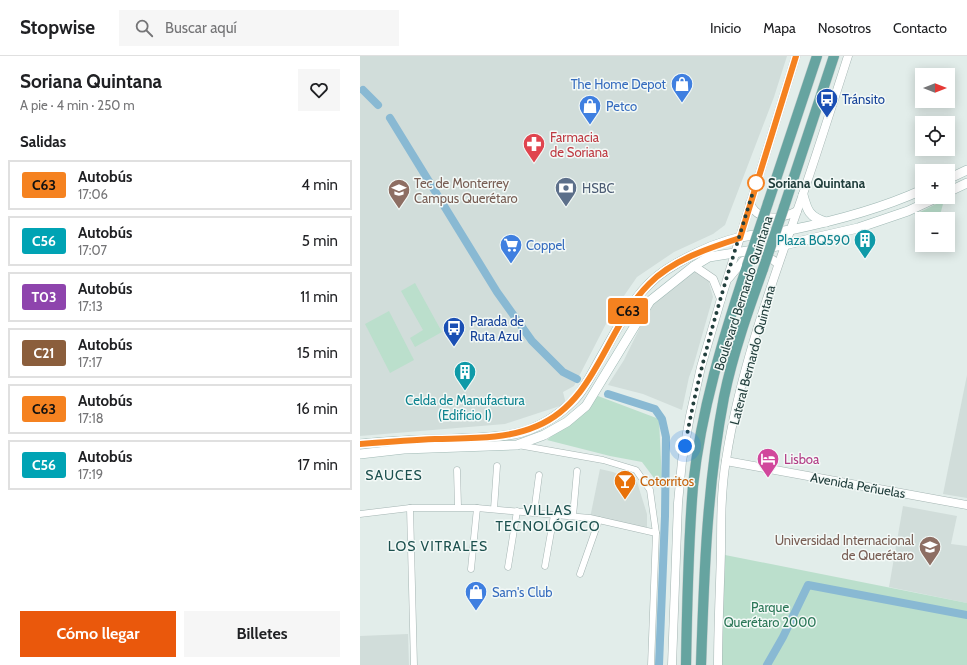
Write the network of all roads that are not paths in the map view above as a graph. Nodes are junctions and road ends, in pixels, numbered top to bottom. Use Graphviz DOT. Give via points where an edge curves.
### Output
graph roads {
  1 [pos="796,56"];
  2 [pos="817,56"];
  3 [pos="834,56"];
  4 [pos="848,56"];
  5 [pos="967,170"];
  6 [pos="955,176"];
  7 [pos="967,183"];
  8 [pos="955,189"];
  9 [pos="915,193"];
  10 [pos="803,195"];
  11 [pos="750,204"];
  12 [pos="923,204"];
  13 [pos="797,211"];
  14 [pos="826,222"];
  15 [pos="789,230"];
  16 [pos="740,238"];
  17 [pos="784,245"];
  18 [pos="735,252"];
  19 [pos="708,253"];
  20 [pos="778,264"];
  21 [pos="694,266"];
  22 [pos="726,281"];
  23 [pos="721,299"];
  24 [pos="360,444"];
  25 [pos="517,445"];
  26 [pos="360,454"];
  27 [pos="726,461"];
  28 [pos="497,466"];
  29 [pos="457,470"];
  30 [pos="577,471"];
  31 [pos="539,475"];
  32 [pos="967,505"];
  33 [pos="458,507"];
  34 [pos="410,508"];
  35 [pos="477,508"];
  36 [pos="494,509"];
  37 [pos="517,511"];
  38 [pos="534,512"];
  39 [pos="360,514"];
  40 [pos="554,514"];
  41 [pos="573,516"];
  42 [pos="599,520"];
  43 [pos="656,534"];
  44 [pos="545,566"];
  45 [pos="508,567"];
  46 [pos="471,569"];
  47 [pos="580,574"];
  48 [pos="702,635"];
  49 [pos="414,665"];
  50 [pos="651,665"];
  51 [pos="672,665"];
  52 [pos="686,665"];
  53 [pos="701,665"];
  54 [pos="706,665"];
  55 [pos="718,665"];
  1 -- 11 [label="street"];
  2 -- 52 [label="main road, Boulevard Bernardo Quintana, bridge" via="726,330 709,390 693,486"];
  3 -- 48 [label="main road, Boulevard Bernardo Quintana, bridge" via="743,326 724,396 710,496"];
  4 -- 10 [label="street, Lateral Bernardo Quintana"];
  5 -- 6 [label="main road"];
  7 -- 8 [label="main road"];
  9 -- 14 [label="main road" via="867,211"];
  10 -- 13 [label="street, Lateral Bernardo Quintana"];
  10 -- 14 [label="main road" via="811,214"];
  11 -- 13 [label="street" via="755,212 773,217 790,215"];
  11 -- 16 [label="street"];
  12 -- 17 [label="main road" via="858,228"];
  13 -- 15 [label="street, Lateral Bernardo Quintana"];
  14 -- 15 [label="main road"];
  15 -- 16 [label="main road"];
  15 -- 17 [label="street, Lateral Bernardo Quintana"];
  16 -- 18 [label="street"];
  16 -- 19 [label="main road"];
  17 -- 18 [label="main road"];
  17 -- 20 [label="street, Lateral Bernardo Quintana"];
  18 -- 19 [label="main road"];
  18 -- 22 [label="street"];
  19 -- 21 [label="main road"];
  19 -- 24 [label="main road" via="666,270 650,283 634,300 575,399 558,414 538,426 515,434 487,437"];
  20 -- 22 [label="street" via="767,257 743,262"];
  20 -- 27 [label="street, Lateral Bernardo Quintana" via="737,402"];
  21 -- 23 [label="street" via="713,279"];
  21 -- 25 [label="main road" via="650,301 586,406 544,436"];
  22 -- 23 [label="street"];
  23 -- 51 [label="street" via="698,381 682,461"];
  25 -- 26 [label="main road" via="404,449"];
  25 -- 43 [label="street" via="603,460 636,470 650,490"];
  27 -- 32 [label="street, Avenida Peñuelas"];
  27 -- 55 [label="street, Lateral Bernardo Quintana" via="721,528"];
  28 -- 36 [label="street"];
  29 -- 33 [label="street"];
  30 -- 41 [label="street"];
  31 -- 38 [label="street"];
  33 -- 34 [label="street"];
  33 -- 35 [label="street"];
  34 -- 39 [label="street"];
  34 -- 49 [label="street"];
  35 -- 36 [label="street"];
  35 -- 46 [label="street"];
  36 -- 37 [label="street"];
  37 -- 38 [label="street"];
  37 -- 45 [label="street"];
  38 -- 40 [label="street"];
  40 -- 41 [label="street"];
  40 -- 44 [label="street"];
  41 -- 42 [label="street"];
  42 -- 43 [label="street"];
  42 -- 47 [label="street"];
  43 -- 50 [label="street"];
  48 -- 53 [label="main road, Boulevard Bernardo Quintana"];
  48 -- 54 [label="main road"];
}
